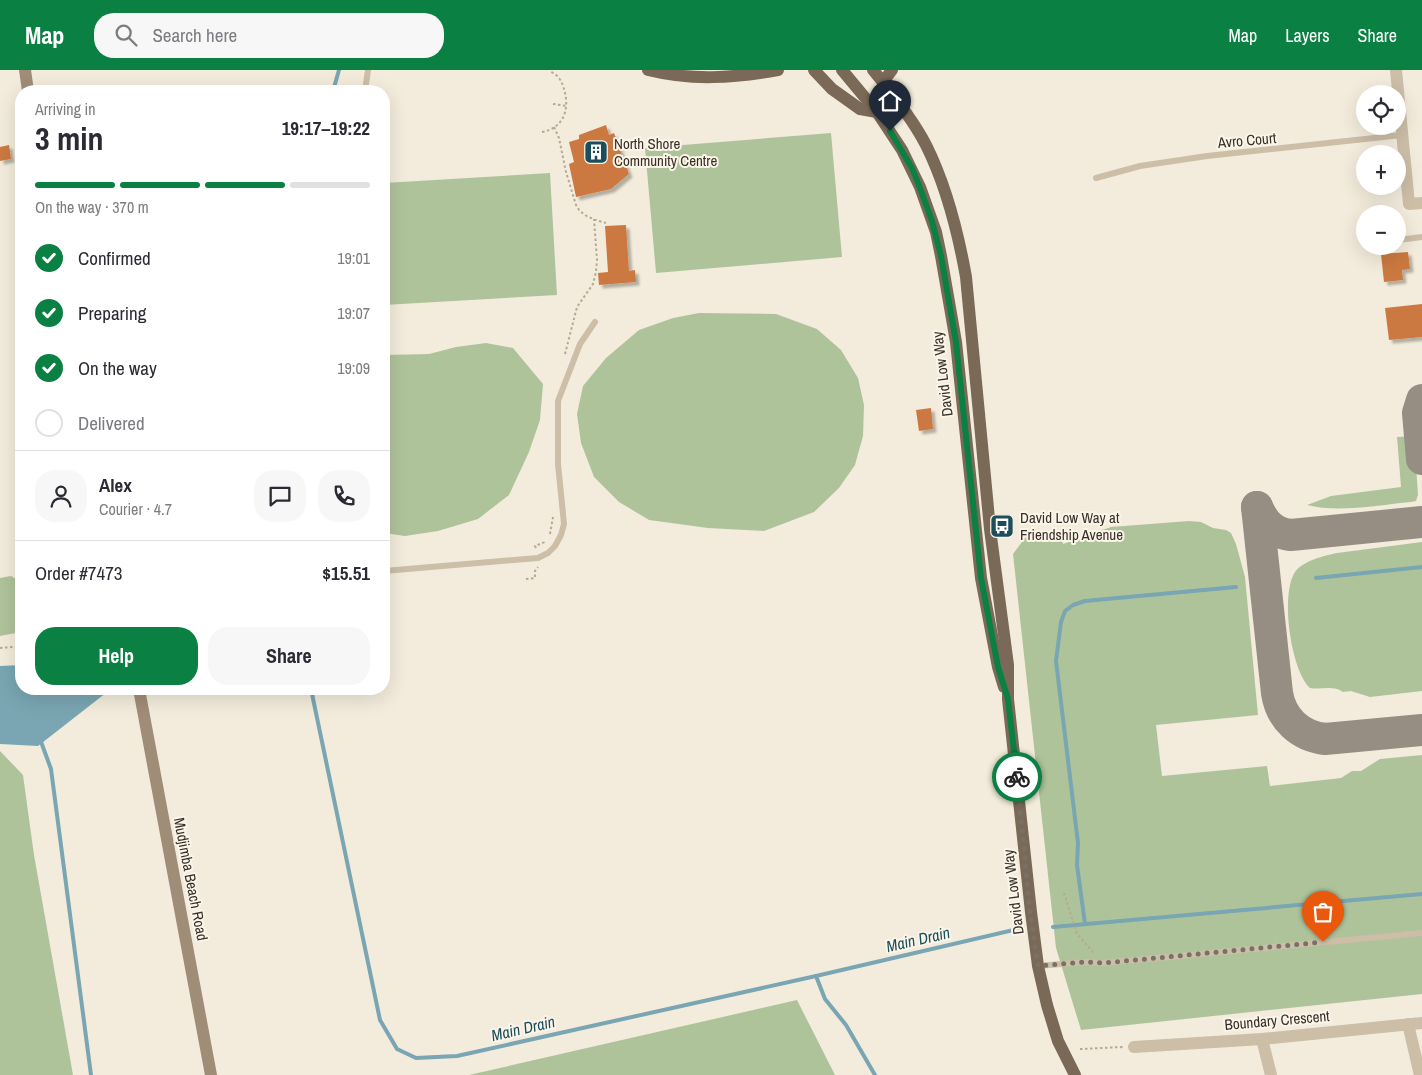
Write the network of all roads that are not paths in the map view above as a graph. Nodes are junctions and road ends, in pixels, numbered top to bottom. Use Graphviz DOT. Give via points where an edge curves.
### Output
graph roads {
  1 [pos="24,70"];
  2 [pos="368,70"];
  3 [pos="648,70"];
  4 [pos="778,70"];
  5 [pos="814,70"];
  6 [pos="842,70"];
  7 [pos="873,70"];
  8 [pos="892,70"];
  9 [pos="1396,70"];
  10 [pos="883,82"];
  11 [pos="27,85"];
  12 [pos="366,85"];
  13 [pos="1397,85"];
  14 [pos="877,112"];
  15 [pos="1402,135"];
  16 [pos="1096,178"];
  17 [pos="1416,203"];
  18 [pos="1422,237"];
  19 [pos="1406,239"];
  20 [pos="595,322"];
  21 [pos="390,570"];
  22 [pos="996,576"];
  23 [pos="981,578"];
  24 [pos="140,695"];
  25 [pos="1008,699"];
  26 [pos="1422,933"];
  27 [pos="1038,966"];
  28 [pos="1422,1023"];
  29 [pos="1408,1024"];
  30 [pos="1262,1040"];
  31 [pos="1134,1047"];
  32 [pos="211,1075"];
  33 [pos="1075,1075"];
  34 [pos="1271,1075"];
  35 [pos="1420,1075"];
  1 -- 11 [label="street"];
  2 -- 12 [label="lane"];
  3 -- 4 [label="main road" via="715,78"];
  5 -- 14 [label="main road" via="832,89 860,109"];
  6 -- 14 [label="main road, David Low Way"];
  7 -- 10 [label="main road, David Low Way"];
  8 -- 10 [label="main road"];
  9 -- 13 [label="street"];
  10 -- 22 [label="main road, David Low Way" via="926,144 956,227 966,277"];
  14 -- 23 [label="main road, David Low Way" via="918,181 941,256 956,342"];
  15 -- 16 [label="lane, Avro Court" via="1207,156 1140,166"];
  15 -- 17 [label="street"];
  18 -- 19 [label="lane"];
  20 -- 21 [label="lane" via="580,344 558,400 558,464 564,524 555,546 538,558"];
  22 -- 23 [label="main road"];
  22 -- 25 [label="main road, David Low Way" via="1008,665"];
  23 -- 25 [label="main road, David Low Way" via="998,667"];
  24 -- 32 [label="street, Mudjimba Beach Road"];
  25 -- 27 [label="main road, David Low Way"];
  26 -- 27 [label="lane" via="1104,963"];
  27 -- 33 [label="main road, David Low Way" via="1058,1041"];
  28 -- 29 [label="street, Boundary Crescent"];
  29 -- 30 [label="street, Boundary Crescent"];
  29 -- 35 [label="street"];
  30 -- 31 [label="street, Boundary Crescent"];
  30 -- 34 [label="street"];
}
